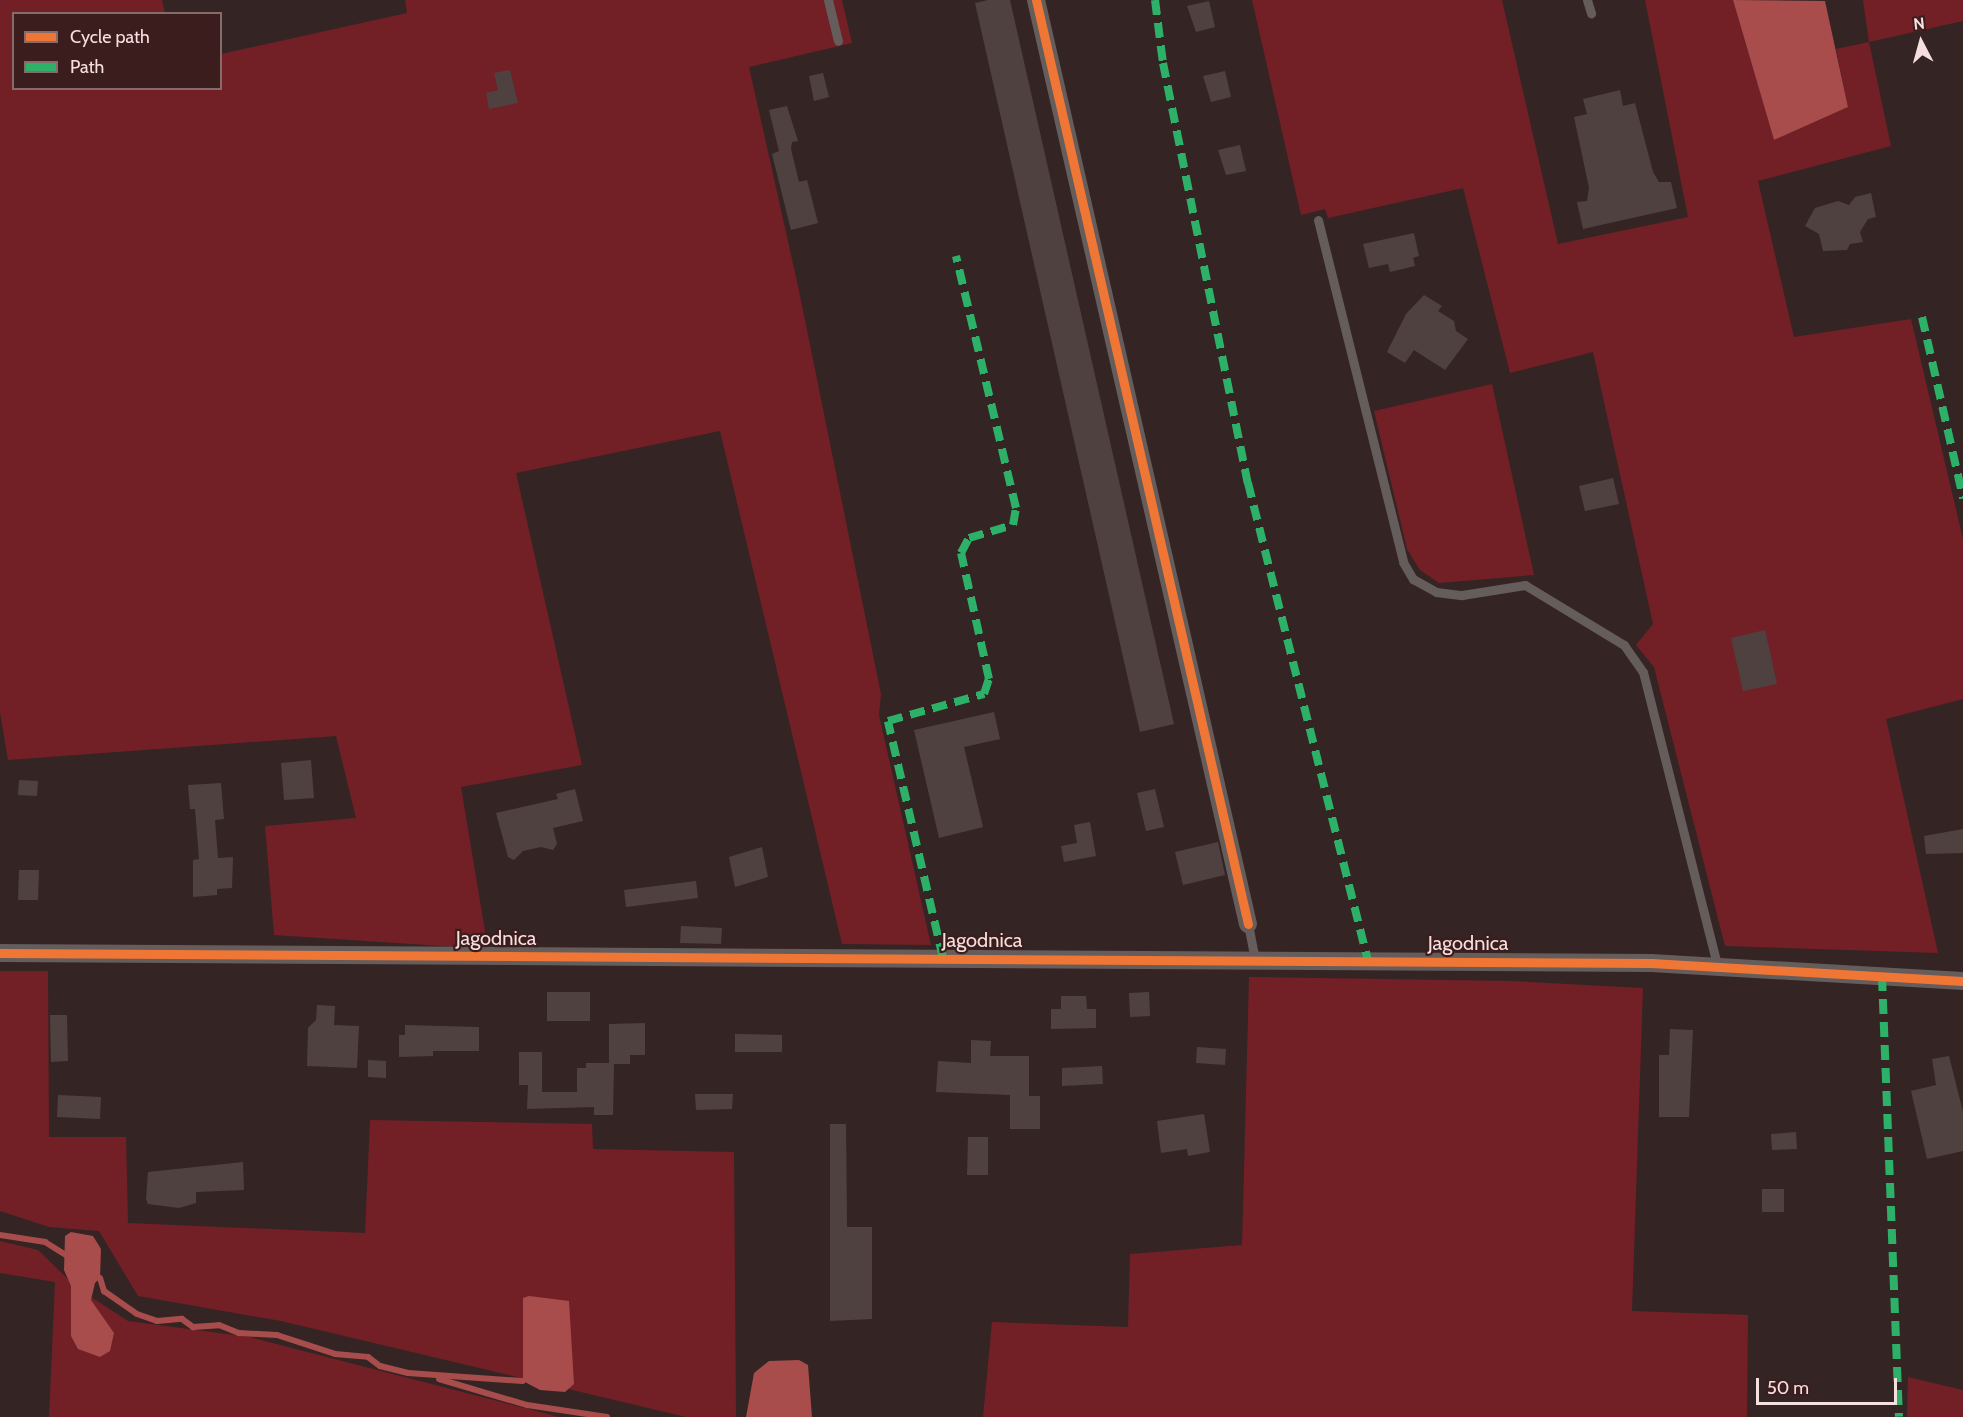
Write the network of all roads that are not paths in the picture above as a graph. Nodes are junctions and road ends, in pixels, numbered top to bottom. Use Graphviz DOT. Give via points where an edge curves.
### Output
graph roads {
  1 [pos="828,0"];
  2 [pos="1036,0"];
  3 [pos="1587,0"];
  4 [pos="1591,13"];
  5 [pos="838,41"];
  6 [pos="1318,220"];
  7 [pos="1248,924"];
  8 [pos="0,953"];
  9 [pos="1256,960"];
  10 [pos="1717,965"];
  11 [pos="1963,981"];
  1 -- 5 [label="lane"];
  2 -- 7 [label="street"];
  3 -- 4 [label="lane"];
  6 -- 10 [label="lane" via="1403,562 1413,579 1436,592 1462,594 1525,585 1624,645 1643,672"];
  7 -- 9 [label="lane"];
  8 -- 9 [label="street, Jagodnica"];
  9 -- 10 [label="street, Jagodnica"];
  10 -- 11 [label="street, Jagodnica"];
}
